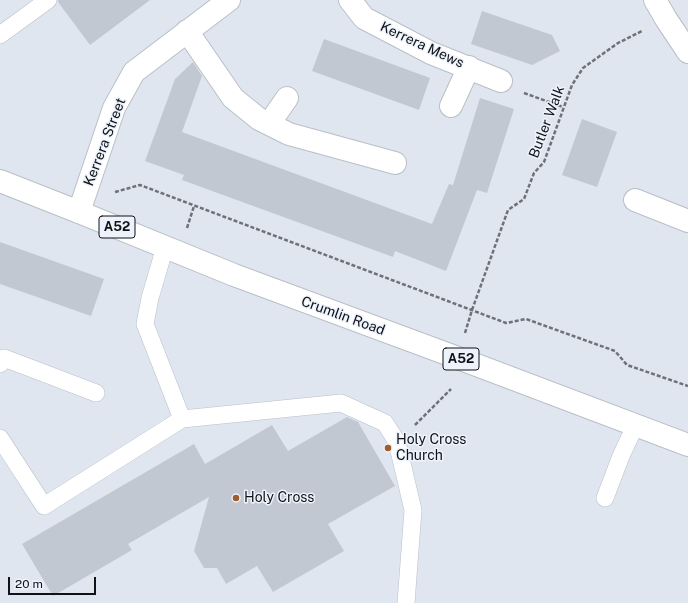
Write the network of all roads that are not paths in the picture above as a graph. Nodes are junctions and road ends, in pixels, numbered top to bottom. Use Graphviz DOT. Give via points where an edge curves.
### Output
graph roads {
  1 [pos="48,0"];
  2 [pos="229,0"];
  3 [pos="350,0"];
  4 [pos="655,0"];
  5 [pos="186,31"];
  6 [pos="0,35"];
  7 [pos="688,52"];
  8 [pos="469,67"];
  9 [pos="501,81"];
  10 [pos="287,98"];
  11 [pos="451,106"];
  12 [pos="269,124"];
  13 [pos="395,163"];
  14 [pos="0,181"];
  15 [pos="635,200"];
  16 [pos="81,206"];
  17 [pos="688,221"];
  18 [pos="165,247"];
  19 [pos="0,364"];
  20 [pos="96,393"];
  21 [pos="182,419"];
  22 [pos="635,426"];
  23 [pos="0,438"];
  24 [pos="688,445"];
  25 [pos="605,498"];
  26 [pos="406,603"];
  1 -- 6 [label="lane"];
  2 -- 5 [label="street, Kerrera Street"];
  3 -- 8 [label="street, Kerrera Mews" via="364,18 431,53"];
  4 -- 7 [label="street"];
  5 -- 12 [label="street" via="233,98"];
  5 -- 16 [label="street, Kerrera Street" via="134,72 114,108"];
  8 -- 9 [label="street, Kerrera Mews"];
  8 -- 11 [label="street"];
  10 -- 12 [label="street"];
  12 -- 13 [label="street" via="289,134"];
  14 -- 16 [label="street, Crumlin Road / A52"];
  15 -- 17 [label="street"];
  16 -- 18 [label="street, Crumlin Road / A52"];
  18 -- 21 [label="lane" via="145,324"];
  18 -- 22 [label="street, Crumlin Road / A52"];
  19 -- 20 [label="lane" via="4,358"];
  21 -- 23 [label="lane" via="44,506"];
  21 -- 26 [label="lane" via="341,402 385,423 397,442 414,510"];
  22 -- 24 [label="street, Crumlin Road / A52"];
  22 -- 25 [label="lane"];
}
